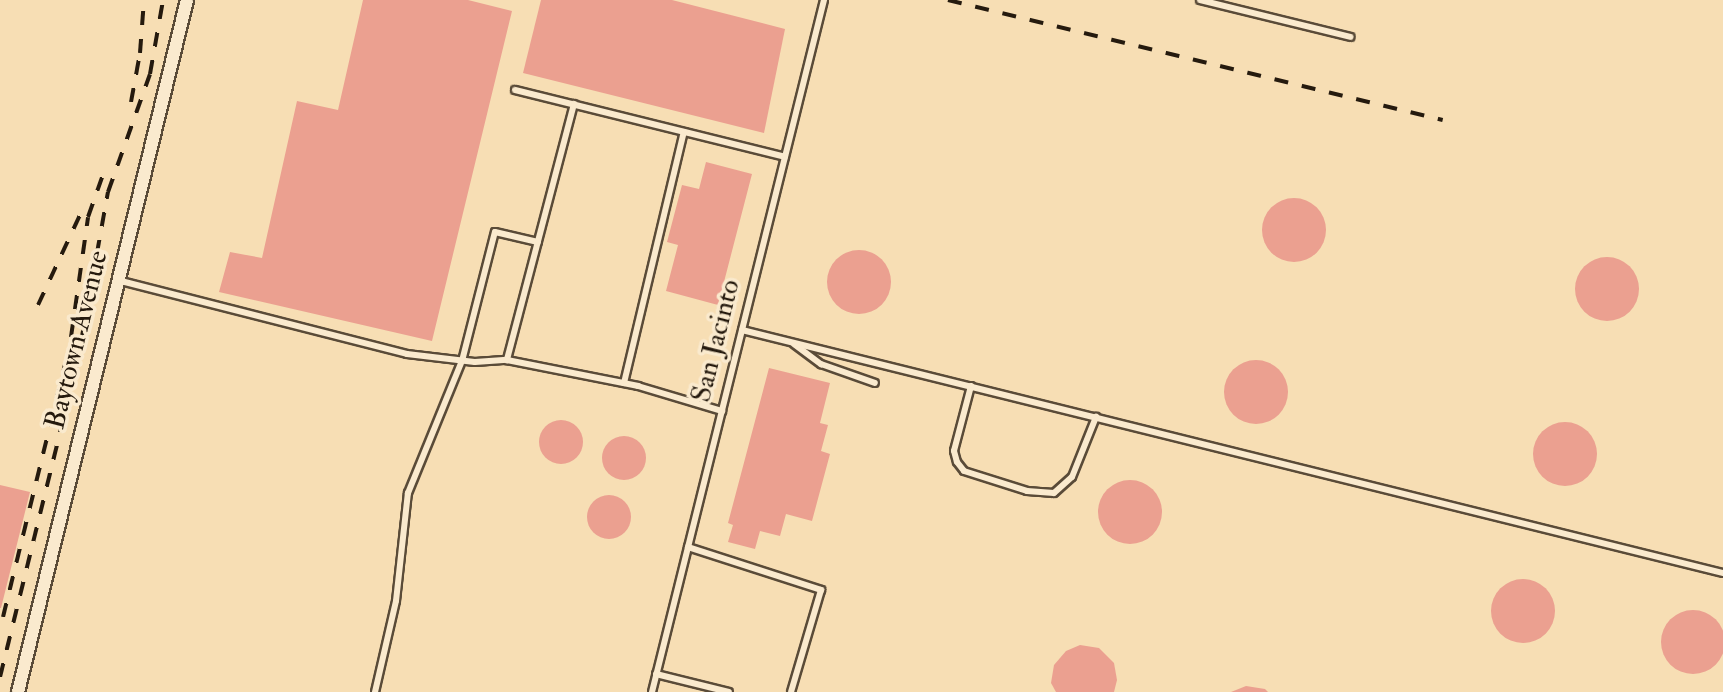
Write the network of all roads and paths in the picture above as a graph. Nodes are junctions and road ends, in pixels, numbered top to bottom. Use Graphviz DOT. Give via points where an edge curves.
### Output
graph roads {
  1 [pos="187,0"];
  2 [pos="824,0"];
  3 [pos="1200,0"];
  4 [pos="1351,37"];
  5 [pos="515,90"];
  6 [pos="574,104"];
  7 [pos="684,132"];
  8 [pos="785,157"];
  9 [pos="538,242"];
  10 [pos="116,280"];
  11 [pos="742,330"];
  12 [pos="792,342"];
  13 [pos="507,360"];
  14 [pos="462,361"];
  15 [pos="624,383"];
  16 [pos="875,383"];
  17 [pos="971,386"];
  18 [pos="722,411"];
  19 [pos="1096,417"];
  20 [pos="688,547"];
  21 [pos="1723,573"];
  22 [pos="656,674"];
  23 [pos="18,692"];
  24 [pos="375,692"];
  25 [pos="652,692"];
  26 [pos="729,692"];
  27 [pos="791,692"];
  1 -- 10 [label="street, Baytown Avenue"];
  2 -- 8 [label="lane, San Jacinto"];
  3 -- 4 [label="lane"];
  5 -- 6 [label="lane"];
  6 -- 7 [label="lane"];
  6 -- 9 [label="lane"];
  7 -- 8 [label="lane"];
  7 -- 15 [label="lane"];
  8 -- 11 [label="lane, San Jacinto"];
  9 -- 13 [label="lane"];
  9 -- 14 [label="lane" via="495,232"];
  10 -- 14 [label="lane" via="407,354"];
  10 -- 23 [label="street, Baytown Avenue"];
  11 -- 12 [label="lane"];
  11 -- 18 [label="lane, San Jacinto"];
  12 -- 16 [label="lane" via="821,364"];
  12 -- 17 [label="lane"];
  13 -- 14 [label="lane"];
  13 -- 15 [label="lane"];
  14 -- 24 [label="lane" via="408,493 396,601"];
  15 -- 18 [label="lane"];
  17 -- 19 [label="lane"];
  17 -- 19 [label="lane" via="954,451 957,462 964,471 1027,491 1054,493 1072,477"];
  18 -- 20 [label="lane, San Jacinto"];
  19 -- 21 [label="lane"];
  20 -- 22 [label="lane, San Jacinto"];
  20 -- 27 [label="lane" via="821,590"];
  22 -- 25 [label="lane, San Jacinto"];
  22 -- 26 [label="lane"];
}
